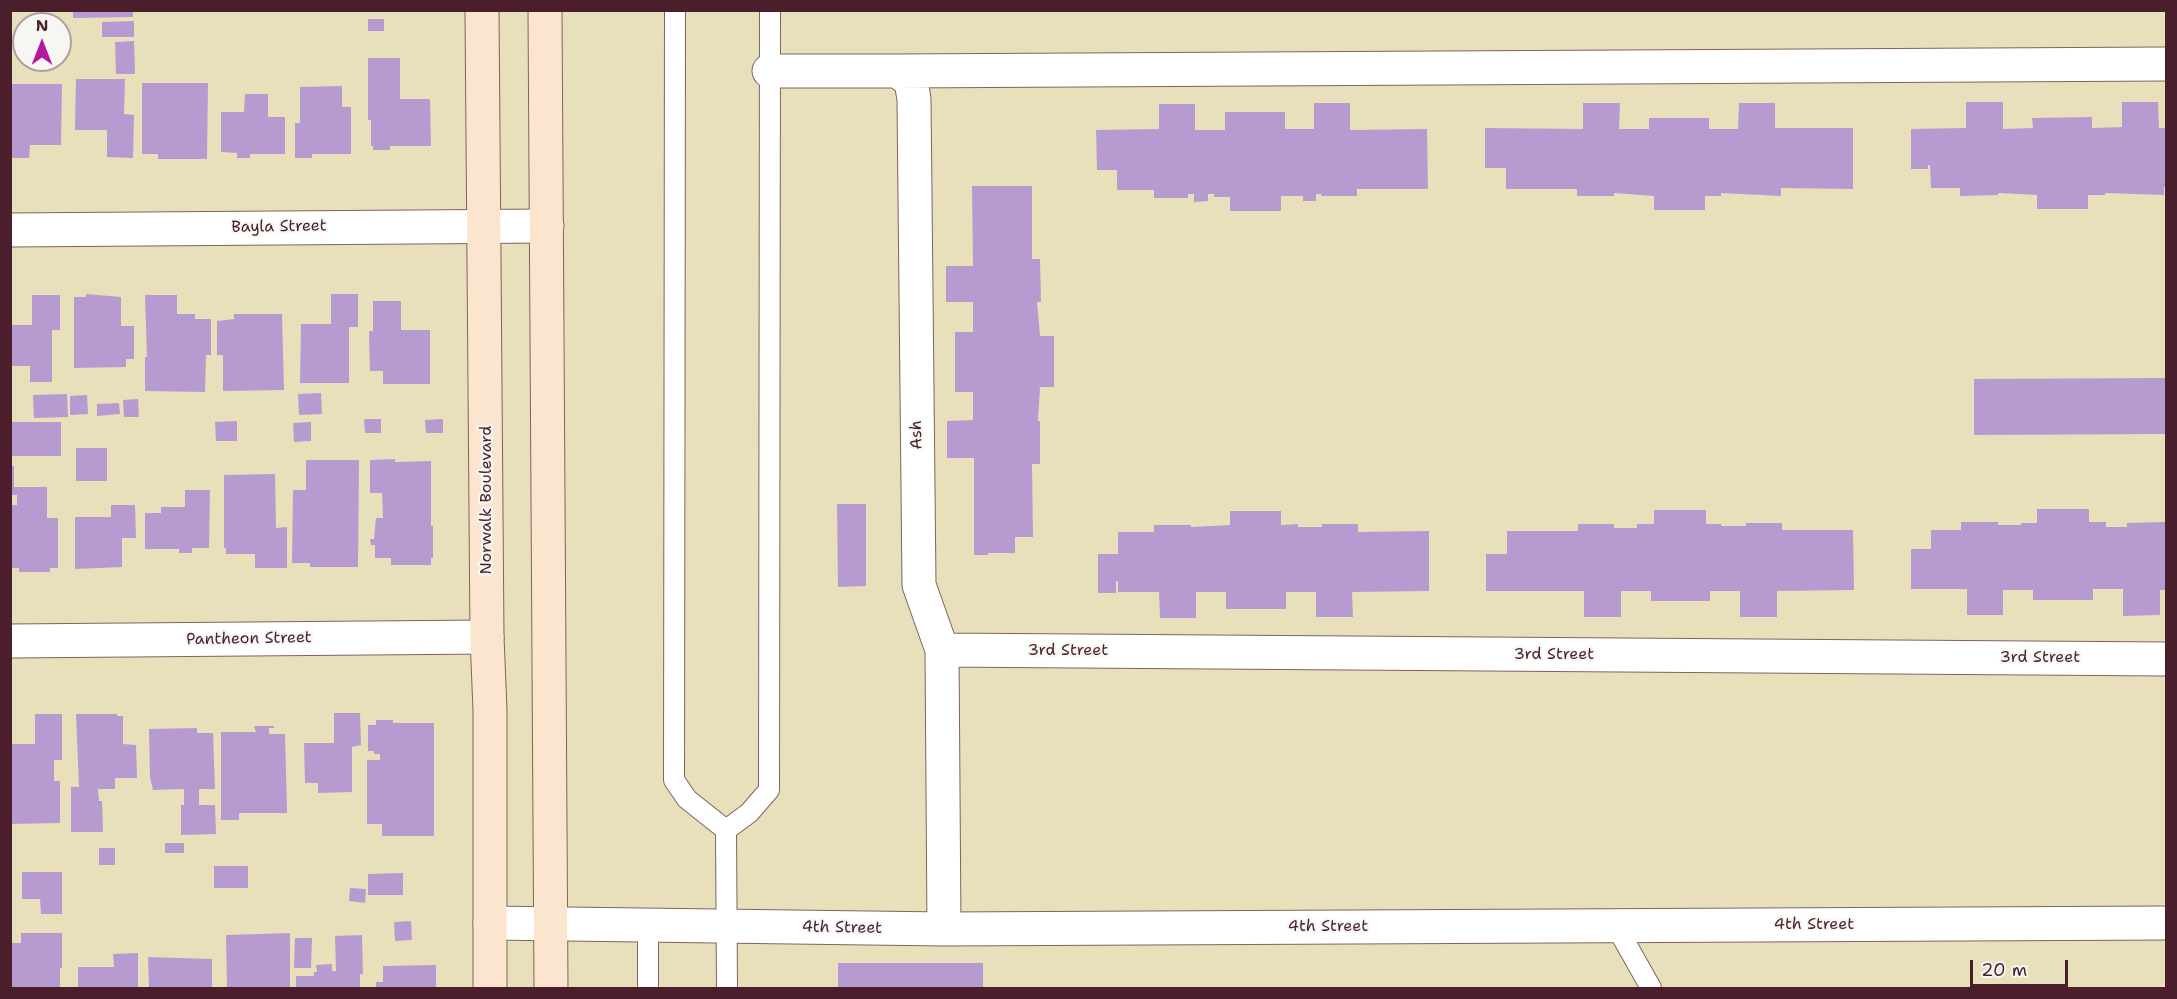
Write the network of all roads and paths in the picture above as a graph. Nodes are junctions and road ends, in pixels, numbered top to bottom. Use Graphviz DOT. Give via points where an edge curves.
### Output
graph roads {
  1 [pos="482,10"];
  2 [pos="545,10"];
  3 [pos="675,10"];
  4 [pos="770,10"];
  5 [pos="2166,64"];
  6 [pos="769,70"];
  7 [pos="897,71"];
  8 [pos="485,225"];
  9 [pos="547,226"];
  10 [pos="10,230"];
  11 [pos="487,637"];
  12 [pos="10,641"];
  13 [pos="942,650"];
  14 [pos="2166,659"];
  15 [pos="726,830"];
  16 [pos="490,923"];
  17 [pos="2166,923"];
  18 [pos="551,924"];
  19 [pos="648,925"];
  20 [pos="726,926"];
  21 [pos="1616,926"];
  22 [pos="944,929"];
  23 [pos="490,988"];
  24 [pos="551,988"];
  25 [pos="648,988"];
  26 [pos="727,988"];
  27 [pos="1651,988"];
  1 -- 8 [label="main road, Norwalk Boulevard"];
  2 -- 9 [label="main road"];
  3 -- 15 [label="lane" via="674,780 687,799"];
  4 -- 6 [label="lane"];
  5 -- 7 [label="street"];
  6 -- 7 [label="street"];
  6 -- 15 [label="lane" via="769,790 749,813"];
  7 -- 13 [label="street, Ash" via="911,81 914,99 919,585"];
  8 -- 9 [label="street, Bayla Street"];
  8 -- 10 [label="street, Bayla Street"];
  8 -- 11 [label="main road, Norwalk Boulevard"];
  9 -- 18 [label="main road"];
  11 -- 12 [label="street, Pantheon Street"];
  11 -- 16 [label="main road, Norwalk Boulevard"];
  13 -- 14 [label="street, 3rd Street"];
  13 -- 22 [label="street, Ash"];
  15 -- 20 [label="lane"];
  16 -- 18 [label="street, 4th Street"];
  16 -- 23 [label="main road, Norwalk Boulevard"];
  17 -- 21 [label="street, 4th Street"];
  18 -- 19 [label="street, 4th Street"];
  18 -- 24 [label="main road"];
  19 -- 20 [label="street, 4th Street"];
  19 -- 25 [label="lane"];
  20 -- 22 [label="street, 4th Street"];
  20 -- 26 [label="lane"];
  21 -- 22 [label="street, 4th Street"];
  21 -- 27 [label="lane"];
}
